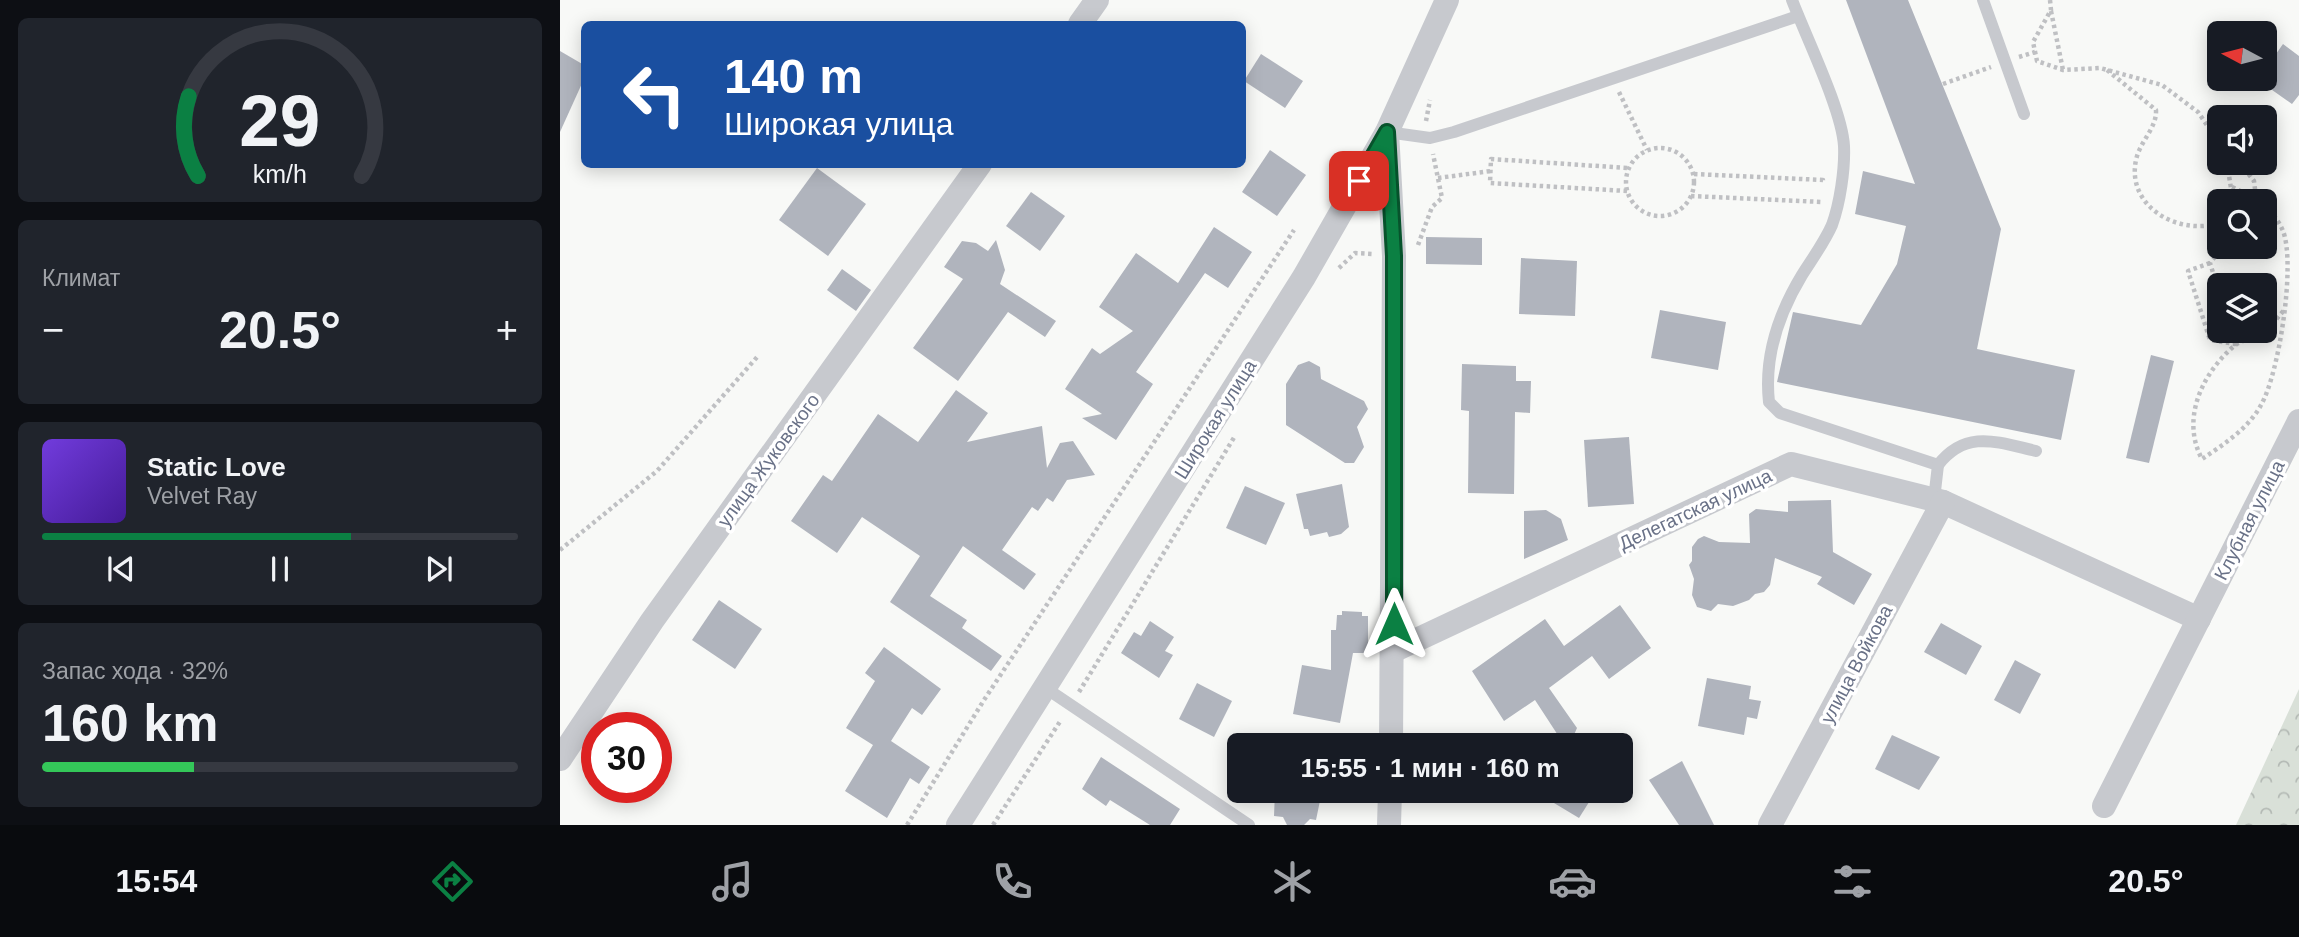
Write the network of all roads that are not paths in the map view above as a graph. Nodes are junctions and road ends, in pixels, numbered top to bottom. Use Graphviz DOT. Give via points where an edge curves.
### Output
graph roads {
  1 [pos="1097,0"];
  2 [pos="1447,0"];
  3 [pos="1792,0"];
  4 [pos="1983,0"];
  5 [pos="1798,16"];
  6 [pos="1082,21"];
  7 [pos="2024,114"];
  8 [pos="1387,132"];
  9 [pos="977,168"];
  10 [pos="2299,421"];
  11 [pos="2036,451"];
  12 [pos="1938,465"];
  13 [pos="1939,497"];
  14 [pos="2199,620"];
  15 [pos="1394,651"];
  16 [pos="1047,689"];
  17 [pos="1391,733"];
  18 [pos="560,759"];
  19 [pos="1390,803"];
  20 [pos="2104,806"];
  21 [pos="958,825"];
  22 [pos="1249,825"];
  23 [pos="1389,825"];
  24 [pos="1770,825"];
  1 -- 6 [label="street"];
  2 -- 8 [label="street, Широкая улица"];
  3 -- 5 [label="lane"];
  4 -- 7 [label="lane"];
  5 -- 8 [label="lane" via="1430,138"];
  5 -- 12 [label="lane" via="1839,121 1844,146 1832,225 1786,302 1776,334 1769,361 1769,402 1780,414"];
  8 -- 15 [label="street" via="1394,256"];
  8 -- 16 [label="street, Широкая улица" via="1304,277"];
  9 -- 18 [label="street, улица Жуковского" via="652,621"];
  10 -- 14 [label="street, Клубная улица"];
  11 -- 12 [label="lane" via="1971,442 1951,449"];
  12 -- 13 [label="lane"];
  13 -- 14 [label="street, Делегатская улица"];
  13 -- 15 [label="street, Делегатская улица" via="1791,464"];
  13 -- 24 [label="street, улица Войкова"];
  14 -- 20 [label="street, Клубная улица"];
  15 -- 17 [label="street"];
  16 -- 21 [label="street, Широкая улица"];
  16 -- 22 [label="lane"];
  19 -- 23 [label="street"];
}
